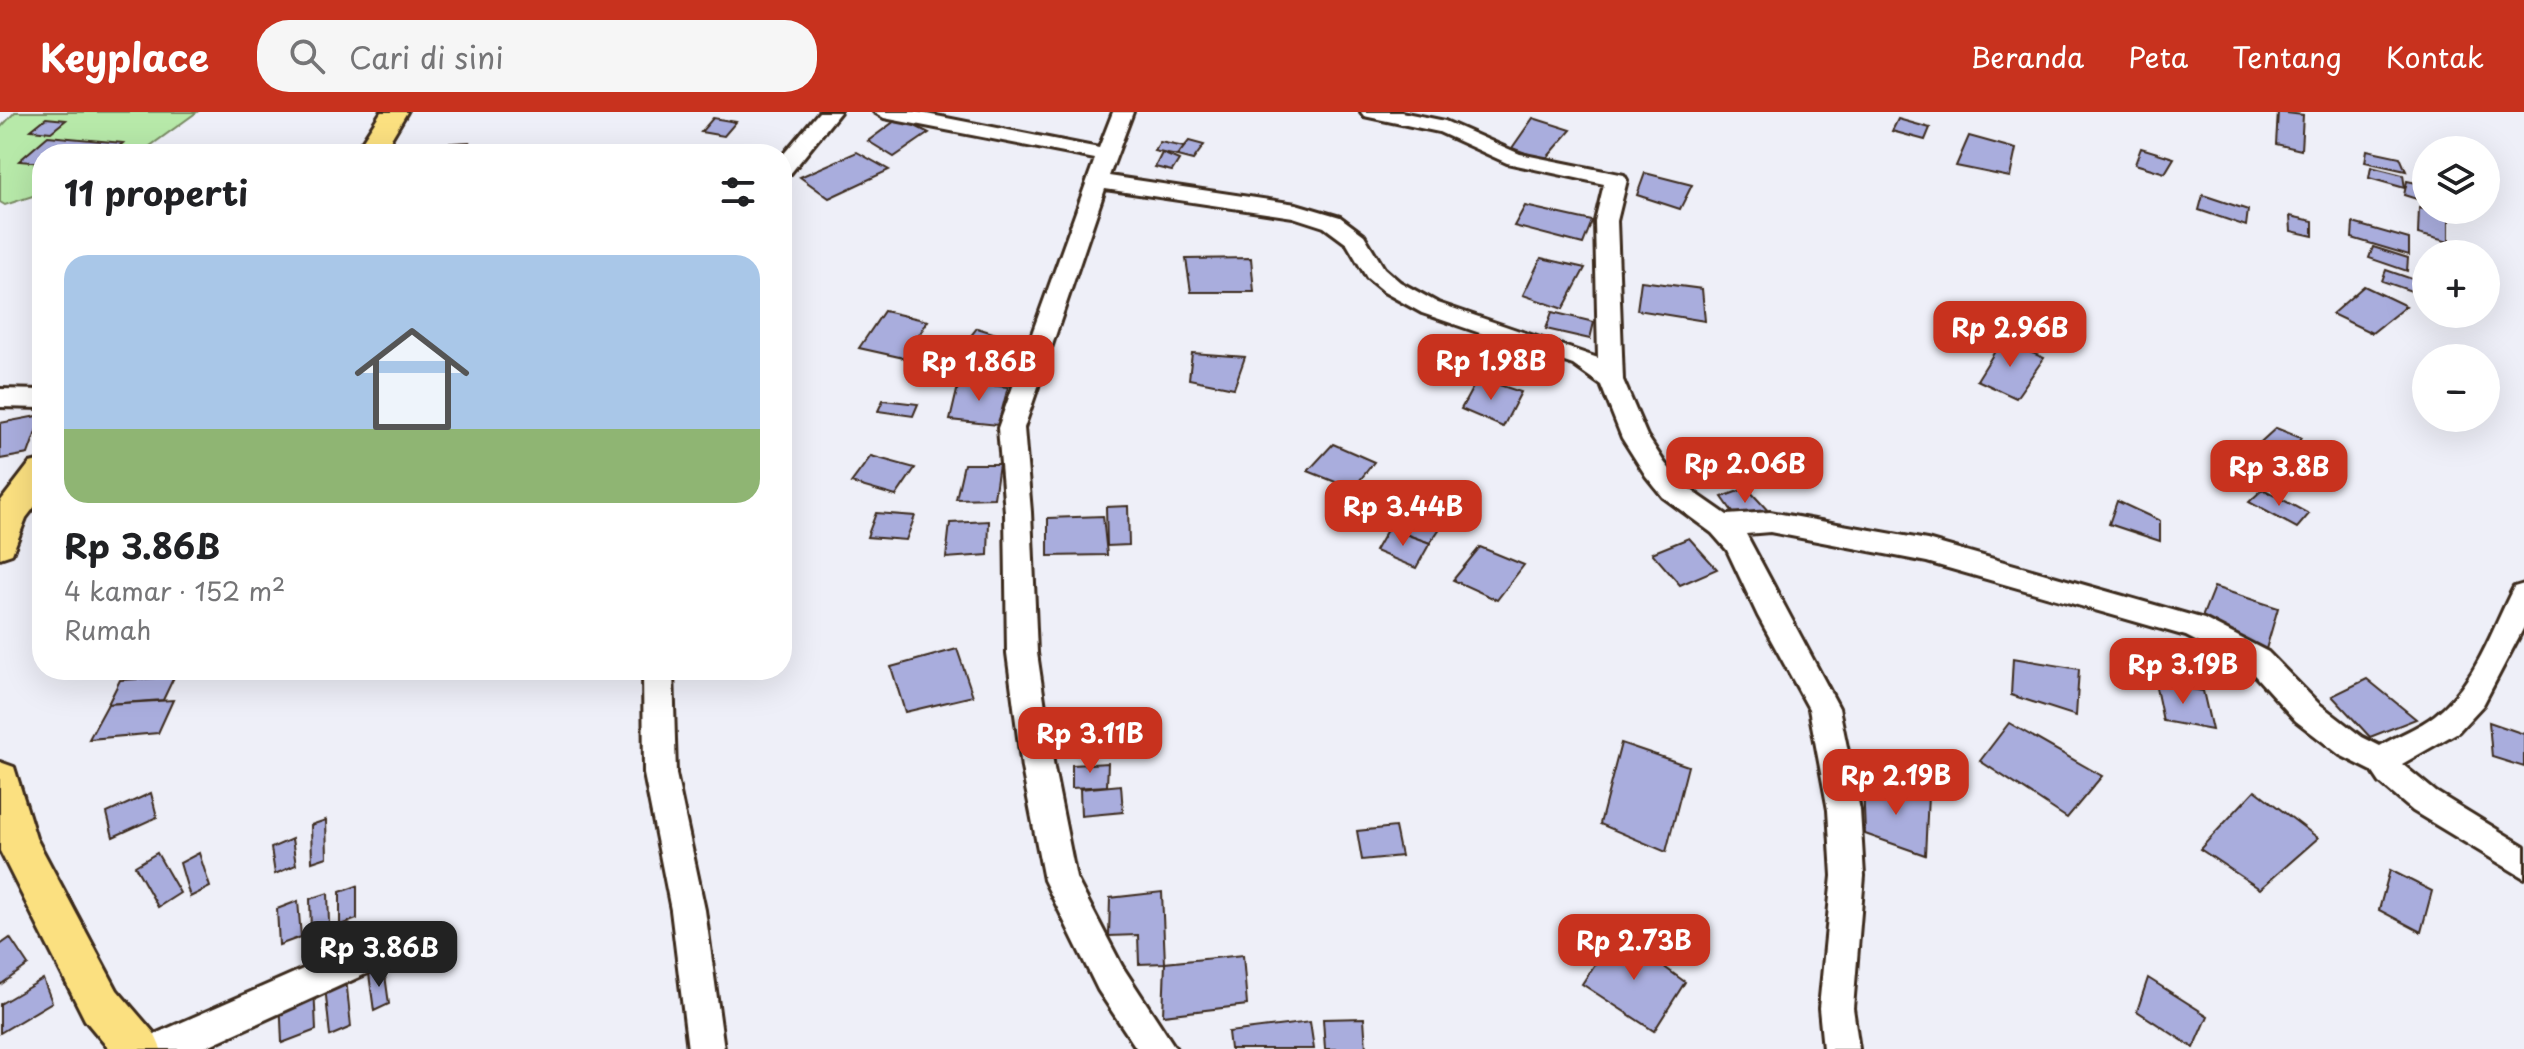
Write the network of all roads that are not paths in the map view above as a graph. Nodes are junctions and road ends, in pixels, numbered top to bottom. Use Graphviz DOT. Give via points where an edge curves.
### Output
graph roads {
  1 [pos="394,112"];
  2 [pos="830,112"];
  3 [pos="884,112"];
  4 [pos="1123,112"];
  5 [pos="1371,112"];
  6 [pos="374,144"];
  7 [pos="792,157"];
  8 [pos="1101,168"];
  9 [pos="1611,380"];
  10 [pos="0,398"];
  11 [pos="32,399"];
  12 [pos="32,485"];
  13 [pos="1722,526"];
  14 [pos="0,545"];
  15 [pos="2524,595"];
  16 [pos="658,680"];
  17 [pos="2383,762"];
  18 [pos="0,779"];
  19 [pos="2524,863"];
  20 [pos="367,957"];
  21 [pos="138,1049"];
  22 [pos="161,1049"];
  23 [pos="706,1049"];
  24 [pos="1158,1049"];
  25 [pos="1841,1049"];
  1 -- 6 [label="main road"];
  2 -- 7 [label="street"];
  3 -- 8 [label="street"];
  4 -- 8 [label="street"];
  5 -- 9 [label="street" via="1445,127 1514,159 1616,180 1606,221"];
  8 -- 9 [label="street" via="1332,222 1356,240 1375,273 1392,287 1442,312 1582,359"];
  8 -- 24 [label="street" via="1011,428 1022,653 1060,880 1110,978"];
  9 -- 13 [label="street" via="1635,438 1655,469 1672,490"];
  10 -- 11 [label="street"];
  12 -- 14 [label="main road" via="10,514"];
  13 -- 17 [label="street" via="1770,522 1927,551 2194,627 2258,660 2307,712 2351,746"];
  13 -- 25 [label="street" via="1738,544 1824,708 1844,810 1848,876 1836,1008"];
  15 -- 17 [label="street" via="2491,665 2450,721"];
  16 -- 23 [label="street" via="660,774 688,910"];
  17 -- 19 [label="street" via="2410,792"];
  18 -- 21 [label="main road" via="16,841 101,1005"];
  20 -- 22 [label="street"];
}
